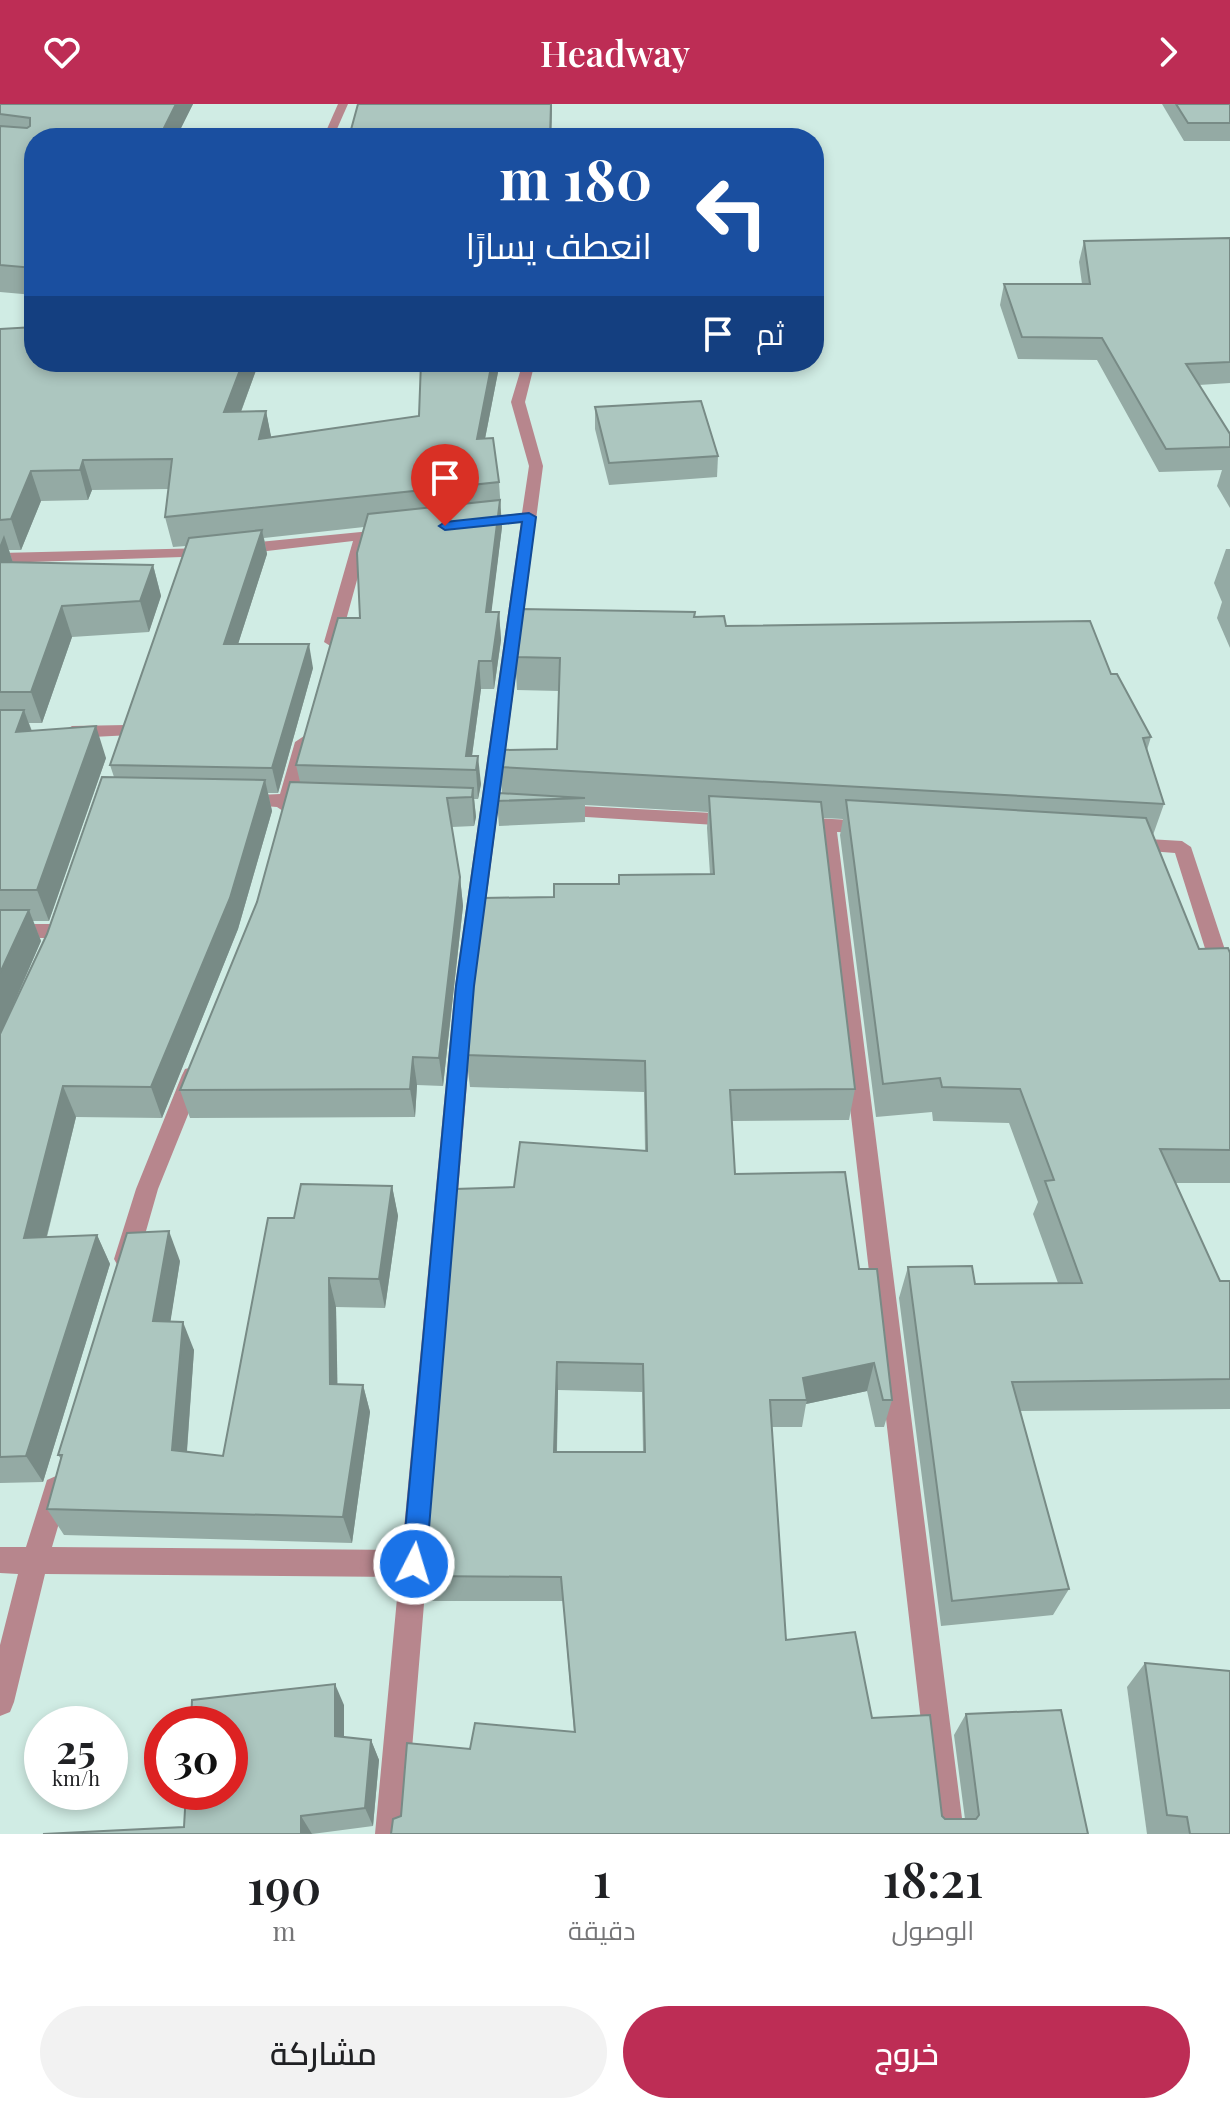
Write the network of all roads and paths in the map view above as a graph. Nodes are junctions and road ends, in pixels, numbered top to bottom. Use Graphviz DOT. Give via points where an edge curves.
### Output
graph roads {
  1 [pos="343,104"];
  2 [pos="332,128"];
  3 [pos="526,372"];
  4 [pos="529,517"];
  5 [pos="453,526"];
  6 [pos="392,532"];
  7 [pos="362,536"];
  8 [pos="0,558"];
  9 [pos="325,668"];
  10 [pos="308,727"];
  11 [pos="127,731"];
  12 [pos="47,732"];
  13 [pos="226,800"];
  14 [pos="288,800"];
  15 [pos="334,802"];
  16 [pos="535,810"];
  17 [pos="750,821"];
  18 [pos="781,823"];
  19 [pos="827,825"];
  20 [pos="280,829"];
  21 [pos="889,829"];
  22 [pos="1105,842"];
  23 [pos="0,931"];
  24 [pos="51,953"];
  25 [pos="1230,996"];
  26 [pos="199,1060"];
  27 [pos="120,1278"];
  28 [pos="62,1471"];
  29 [pos="0,1560"];
  30 [pos="35,1560"];
  31 [pos="414,1564"];
  32 [pos="0,1702"];
  33 [pos="390,1834"];
  34 [pos="949,1834"];
  1 -- 2 [label="street"];
  3 -- 4 [label="street" via="518,402 536,466"];
  4 -- 5 [label="street"];
  4 -- 31 [label="street" via="465,986"];
  6 -- 7 [label="street"];
  7 -- 8 [label="street" via="184,562"];
  7 -- 9 [label="street"];
  10 -- 14 [label="street"];
  11 -- 12 [label="street"];
  13 -- 14 [label="street"];
  14 -- 15 [label="street"];
  14 -- 20 [label="street"];
  16 -- 17 [label="street"];
  18 -- 19 [label="street"];
  19 -- 21 [label="street"];
  19 -- 34 [label="street"];
  22 -- 25 [label="street" via="1182,847"];
  23 -- 24 [label="street" via="61,924"];
  26 -- 27 [label="street" via="147,1189"];
  28 -- 30 [label="street"];
  29 -- 30 [label="street"];
  30 -- 31 [label="street"];
  30 -- 32 [label="street"];
  31 -- 33 [label="street"];
}
